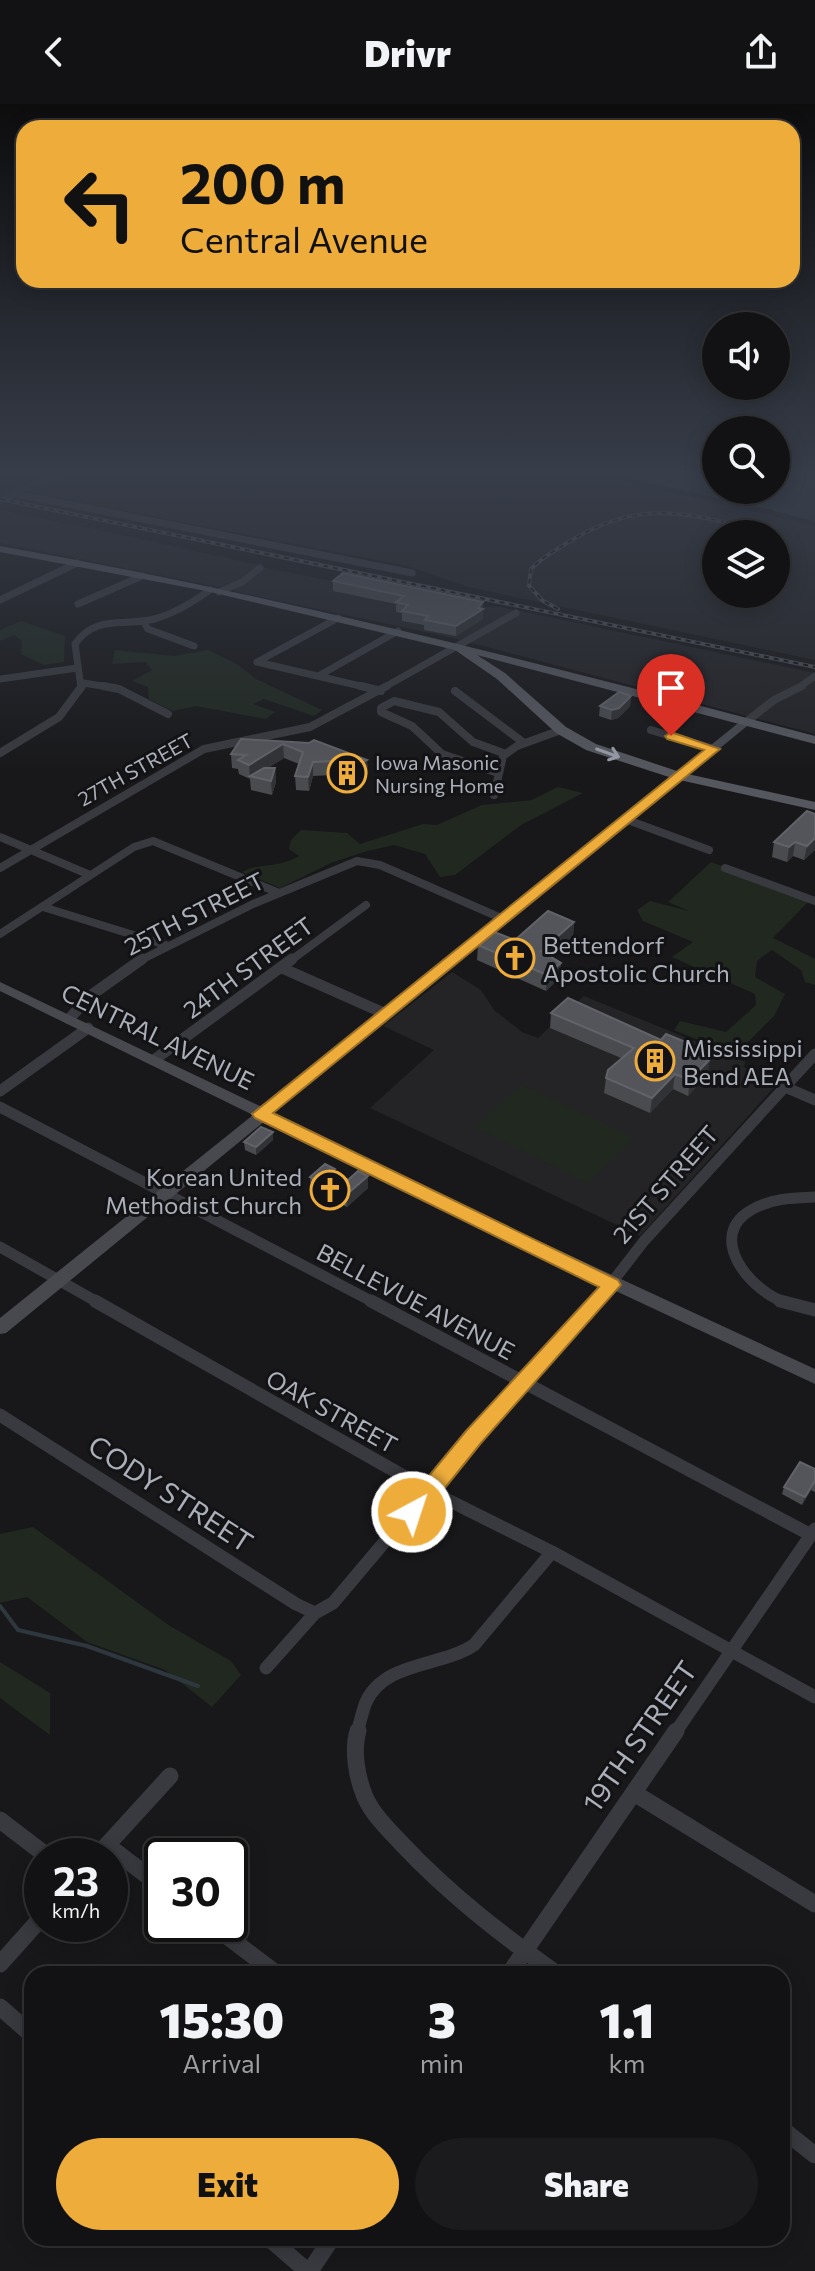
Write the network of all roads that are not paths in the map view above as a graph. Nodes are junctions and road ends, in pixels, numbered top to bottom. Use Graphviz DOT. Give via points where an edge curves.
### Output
graph roads {
  1 [pos="60,571"];
  2 [pos="118,571"];
  3 [pos="254,571"];
  4 [pos="403,571"];
  5 [pos="412,573"];
  6 [pos="142,576"];
  7 [pos="215,591"];
  8 [pos="0,600"];
  9 [pos="78,604"];
  10 [pos="516,613"];
  11 [pos="338,618"];
  12 [pos="143,621"];
  13 [pos="398,631"];
  14 [pos="194,646"];
  15 [pos="460,648"];
  16 [pos="527,664"];
  17 [pos="77,668"];
  18 [pos="320,675"];
  19 [pos="501,676"];
  20 [pos="815,676"];
  21 [pos="0,679"];
  22 [pos="83,683"];
  23 [pos="381,691"];
  24 [pos="455,691"];
  25 [pos="168,714"];
  26 [pos="746,722"];
  27 [pos="561,730"];
  28 [pos="651,730"];
  29 [pos="815,740"];
  30 [pos="524,743"];
  31 [pos="714,749"];
  32 [pos="0,753"];
  33 [pos="506,754"];
  34 [pos="498,773"];
  35 [pos="680,776"];
  36 [pos="494,795"];
  37 [pos="815,806"];
  38 [pos="625,819"];
  39 [pos="0,837"];
  40 [pos="30,850"];
  41 [pos="709,850"];
  42 [pos="0,868"];
  43 [pos="725,868"];
  44 [pos="90,875"];
  45 [pos="815,887"];
  46 [pos="279,893"];
  47 [pos="805,897"];
  48 [pos="815,901"];
  49 [pos="366,905"];
  50 [pos="43,907"];
  51 [pos="501,918"];
  52 [pos="0,934"];
  53 [pos="169,946"];
  54 [pos="282,968"];
  55 [pos="0,986"];
  56 [pos="386,1014"];
  57 [pos="69,1019"];
  58 [pos="88,1028"];
  59 [pos="815,1054"];
  60 [pos="154,1060"];
  61 [pos="785,1087"];
  62 [pos="0,1091"];
  63 [pos="815,1100"];
  64 [pos="0,1107"];
  65 [pos="261,1114"];
  66 [pos="165,1192"];
  67 [pos="815,1197"];
  68 [pos="0,1247"];
  69 [pos="58,1280"];
  70 [pos="612,1285"];
  71 [pos="815,1310"];
  72 [pos="0,1328"];
  73 [pos="815,1377"];
  74 [pos="523,1383"];
  75 [pos="0,1415"];
  76 [pos="430,1491"];
  77 [pos="813,1532"];
  78 [pos="552,1552"];
  79 [pos="315,1613"];
  80 [pos="732,1651"];
  81 [pos="266,1668"];
  82 [pos="815,1697"];
  83 [pos="170,1776"];
  84 [pos="634,1793"];
  85 [pos="0,1820"];
  86 [pos="24,1838"];
  87 [pos="113,1838"];
  88 [pos="815,1904"];
  89 [pos="24,1937"];
  90 [pos="235,1942"];
  91 [pos="524,1951"];
  92 [pos="0,1964"];
  93 [pos="266,1966"];
  94 [pos="514,1966"];
  95 [pos="546,1966"];
  96 [pos="0,2007"];
  97 [pos="24,2028"];
  98 [pos="790,2135"];
  99 [pos="815,2155"];
  100 [pos="278,2246"];
  101 [pos="326,2246"];
  102 [pos="308,2271"];
  1 -- 8 [label="street"];
  2 -- 6 [label="main road"];
  3 -- 7 [label="street"];
  4 -- 5 [label="street"];
  6 -- 7 [label="main road"];
  6 -- 9 [label="street"];
  7 -- 11 [label="main road"];
  7 -- 12 [label="street"];
  10 -- 15 [label="street, 27TH STREET"];
  11 -- 13 [label="main road"];
  11 -- 18 [label="street" via="257,662"];
  12 -- 14 [label="street" via="148,629"];
  12 -- 17 [label="street" via="104,621 89,628 75,644"];
  13 -- 15 [label="main road"];
  13 -- 18 [label="street"];
  15 -- 16 [label="main road"];
  15 -- 19 [label="main road"];
  15 -- 23 [label="street, 27TH STREET"];
  16 -- 19 [label="main road" via="501,665"];
  16 -- 26 [label="main road"];
  17 -- 21 [label="street"];
  17 -- 22 [label="street"];
  18 -- 23 [label="street"];
  19 -- 27 [label="main road"];
  20 -- 26 [label="street"];
  22 -- 25 [label="street" via="119,689"];
  22 -- 32 [label="street" via="69,709"];
  23 -- 40 [label="street, 27TH STREET" via="295,732 204,749"];
  24 -- 30 [label="street"];
  26 -- 29 [label="main road"];
  26 -- 31 [label="street"];
  27 -- 30 [label="street"];
  27 -- 35 [label="main road, one-way" via="591,747"];
  28 -- 31 [label="street"];
  30 -- 33 [label="street"];
  31 -- 35 [label="street"];
  33 -- 34 [label="street"];
  33 -- 34 [label="street" via="473,742 439,712 394,701 381,708 412,726 442,754"];
  34 -- 36 [label="street"];
  35 -- 37 [label="main road"];
  35 -- 38 [label="street"];
  38 -- 41 [label="street"];
  38 -- 51 [label="street"];
  39 -- 40 [label="street"];
  40 -- 42 [label="street, 27TH STREET"];
  40 -- 44 [label="street"];
  43 -- 47 [label="street"];
  44 -- 46 [label="street" via="153,841"];
  44 -- 50 [label="street"];
  45 -- 47 [label="street"];
  46 -- 51 [label="street, 25TH STREET" via="366,861"];
  46 -- 53 [label="street, 25TH STREET"];
  47 -- 48 [label="street"];
  49 -- 54 [label="street, 24TH STREET"];
  50 -- 52 [label="street"];
  50 -- 53 [label="street"];
  51 -- 56 [label="street"];
  53 -- 57 [label="street, 25TH STREET" via="114,977"];
  54 -- 56 [label="street"];
  54 -- 60 [label="street, 24TH STREET"];
  55 -- 57 [label="street, CENTRAL AVENUE"];
  56 -- 65 [label="street"];
  57 -- 58 [label="street, CENTRAL AVENUE"];
  58 -- 60 [label="street, CENTRAL AVENUE"];
  58 -- 62 [label="street"];
  59 -- 61 [label="street, 21ST STREET"];
  60 -- 65 [label="street, CENTRAL AVENUE"];
  61 -- 63 [label="street"];
  61 -- 70 [label="street, 21ST STREET" via="644,1241"];
  64 -- 66 [label="street, BELLEVUE AVENUE"];
  65 -- 66 [label="street"];
  65 -- 70 [label="street, CENTRAL AVENUE"];
  66 -- 69 [label="street"];
  66 -- 74 [label="street, BELLEVUE AVENUE"];
  67 -- 71 [label="street" via="772,1199 754,1206 740,1218 730,1245 752,1284 785,1303"];
  68 -- 69 [label="street, OAK STREET"];
  69 -- 72 [label="street"];
  69 -- 76 [label="street, OAK STREET"];
  70 -- 73 [label="street, CENTRAL AVENUE"];
  70 -- 74 [label="street, 21ST STREET"];
  74 -- 76 [label="street, 21ST STREET"];
  74 -- 77 [label="street, BELLEVUE AVENUE"];
  75 -- 79 [label="street, CODY STREET"];
  76 -- 78 [label="street, OAK STREET"];
  76 -- 79 [label="street, 21ST STREET" via="333,1603"];
  77 -- 80 [label="street, 19TH STREET"];
  78 -- 80 [label="street, OAK STREET"];
  78 -- 91 [label="street" via="474,1645 459,1655 389,1675 367,1700 355,1740 365,1797 379,1820 419,1862"];
  79 -- 81 [label="street, 21ST STREET"];
  80 -- 82 [label="street, OAK STREET"];
  80 -- 84 [label="street, 19TH STREET"];
  83 -- 87 [label="street"];
  84 -- 88 [label="street"];
  84 -- 91 [label="street, 19TH STREET"];
  85 -- 86 [label="street"];
  89 -- 92 [label="street"];
  90 -- 93 [label="street"];
  91 -- 94 [label="street, 19TH STREET"];
  91 -- 95 [label="street"];
  96 -- 97 [label="street"];
  98 -- 99 [label="street"];
  100 -- 102 [label="street"];
  101 -- 102 [label="street"];
}
